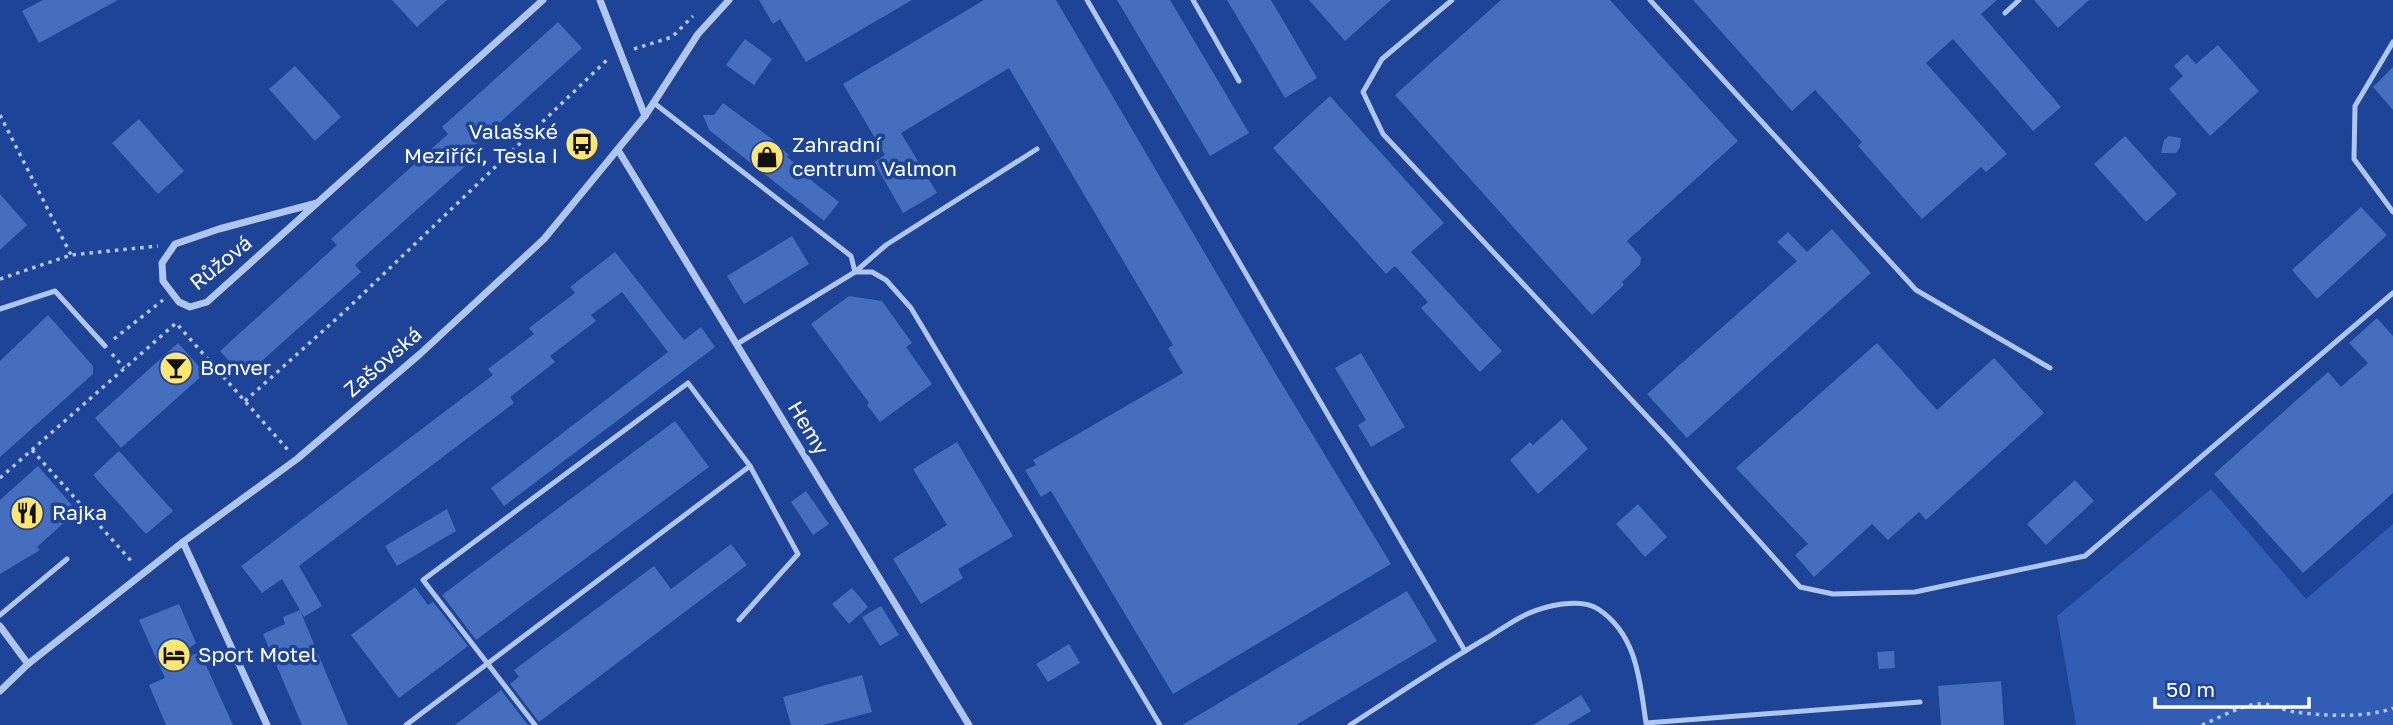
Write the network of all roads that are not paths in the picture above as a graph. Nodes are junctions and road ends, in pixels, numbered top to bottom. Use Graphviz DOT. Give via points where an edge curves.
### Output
graph roads {
  1 [pos="543,0"];
  2 [pos="600,0"];
  3 [pos="729,0"];
  4 [pos="1087,0"];
  5 [pos="1193,0"];
  6 [pos="1452,0"];
  7 [pos="1650,0"];
  8 [pos="2020,0"];
  9 [pos="2005,13"];
  10 [pos="2393,42"];
  11 [pos="1239,81"];
  12 [pos="654,103"];
  13 [pos="645,116"];
  14 [pos="1037,149"];
  15 [pos="618,150"];
  16 [pos="317,203"];
  17 [pos="2393,212"];
  18 [pos="855,272"];
  19 [pos="2393,293"];
  20 [pos="0,309"];
  21 [pos="737,344"];
  22 [pos="105,346"];
  23 [pos="2050,368"];
  24 [pos="750,466"];
  25 [pos="183,542"];
  26 [pos="67,559"];
  27 [pos="0,615"];
  28 [pos="739,620"];
  29 [pos="0,626"];
  30 [pos="1465,651"];
  31 [pos="488,663"];
  32 [pos="29,664"];
  33 [pos="0,691"];
  34 [pos="1920,702"];
  35 [pos="267,725"];
  36 [pos="406,725"];
  37 [pos="535,725"];
  38 [pos="969,725"];
  39 [pos="1160,725"];
  40 [pos="1350,725"];
  1 -- 16 [label="street, Růžová"];
  2 -- 13 [label="street"];
  3 -- 12 [label="street, Zašovská" via="698,34"];
  4 -- 30 [label="lane"];
  5 -- 11 [label="lane"];
  6 -- 19 [label="lane" via="1382,59 1363,92 1383,134 1800,587 1833,594 1915,592 2085,556"];
  7 -- 23 [label="lane" via="1916,290"];
  8 -- 9 [label="lane"];
  10 -- 17 [label="lane" via="2355,106 2354,159"];
  12 -- 13 [label="street, Zašovská"];
  12 -- 18 [label="lane" via="851,256"];
  13 -- 15 [label="street, Zašovská"];
  14 -- 18 [label="lane" via="886,245"];
  15 -- 21 [label="street, Hemy"];
  15 -- 25 [label="street, Zašovská" via="544,239 419,354 297,459"];
  16 -- 16 [label="street, Růžová" via="207,302 190,307 179,302 163,281 162,263 175,244"];
  18 -- 21 [label="lane"];
  18 -- 39 [label="lane" via="872,272 886,280 911,307"];
  20 -- 22 [label="lane" via="55,291"];
  21 -- 38 [label="street, Hemy"];
  24 -- 28 [label="lane" via="798,554"];
  24 -- 31 [label="lane"];
  24 -- 31 [label="lane" via="688,383 423,580"];
  25 -- 32 [label="street, Zašovská"];
  25 -- 35 [label="street"];
  26 -- 27 [label="lane"];
  29 -- 32 [label="street"];
  30 -- 34 [label="lane" via="1527,614 1567,602 1597,607 1633,651 1646,723"];
  30 -- 40 [label="lane"];
  31 -- 36 [label="lane"];
  31 -- 37 [label="lane"];
  32 -- 33 [label="street, Zašovská"];
}
